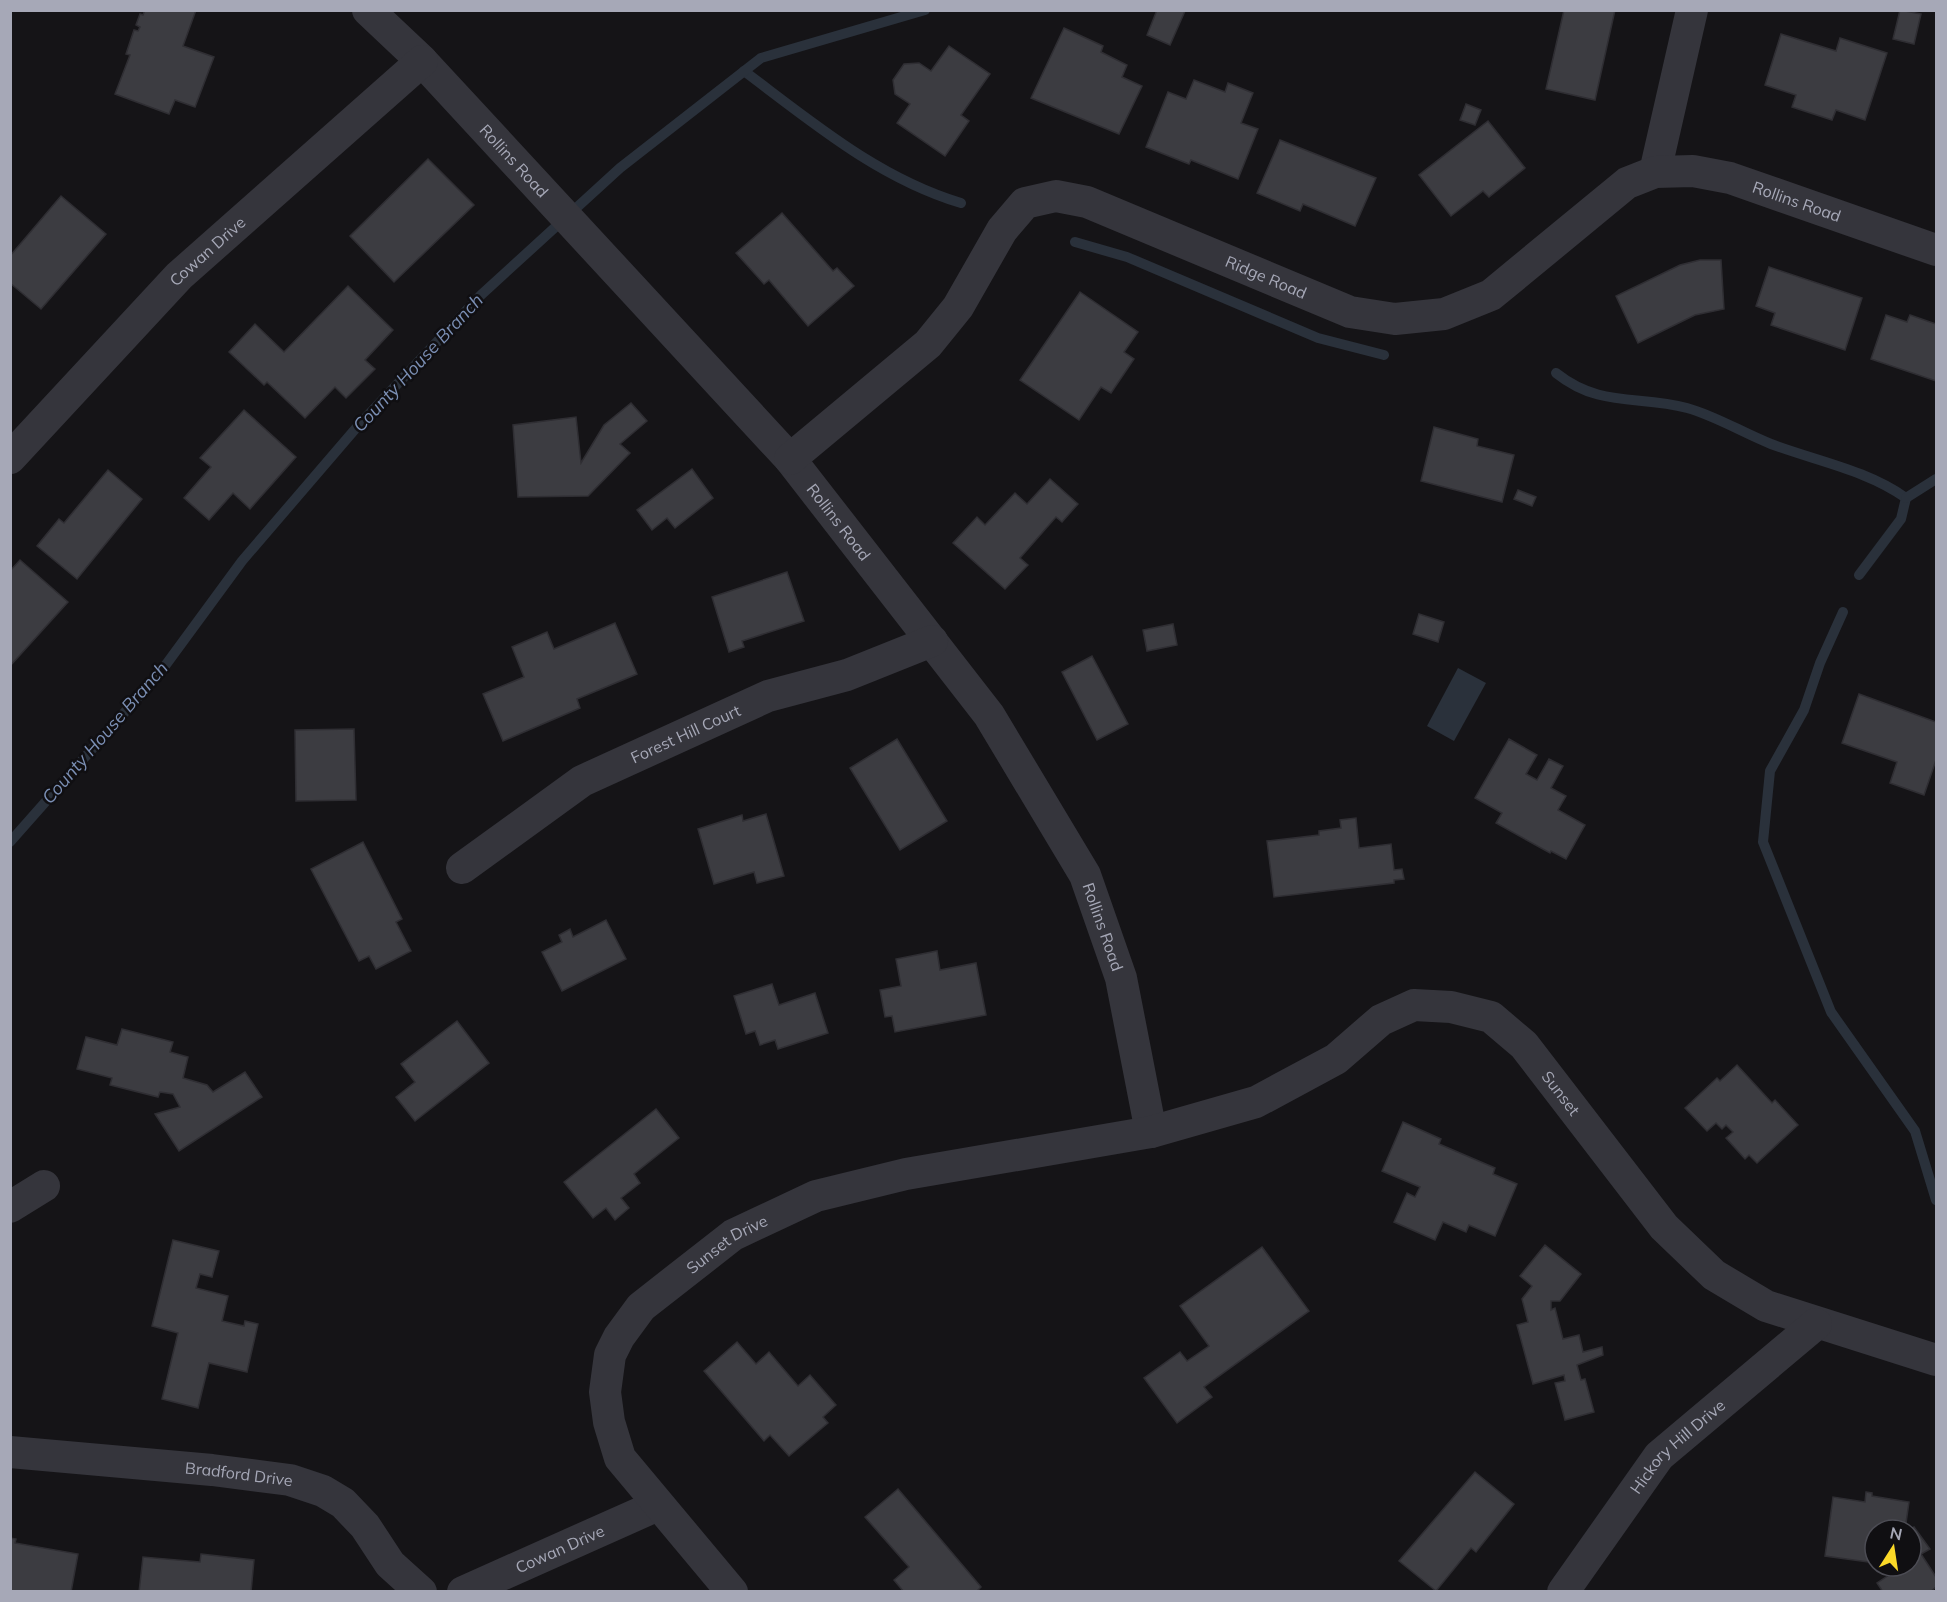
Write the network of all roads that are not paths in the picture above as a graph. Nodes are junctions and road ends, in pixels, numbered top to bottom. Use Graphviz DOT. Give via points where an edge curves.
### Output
graph roads {
  1 [pos="368,10"];
  2 [pos="1692,10"];
  3 [pos="422,61"];
  4 [pos="1655,172"];
  5 [pos="1936,250"];
  6 [pos="10,458"];
  7 [pos="790,459"];
  8 [pos="932,641"];
  9 [pos="462,867"];
  10 [pos="1151,1132"];
  11 [pos="44,1186"];
  12 [pos="10,1207"];
  13 [pos="1816,1324"];
  14 [pos="1936,1360"];
  15 [pos="10,1452"];
  16 [pos="658,1505"];
  17 [pos="421,1592"];
  18 [pos="463,1592"];
  19 [pos="732,1592"];
  20 [pos="1563,1592"];
  1 -- 3 [label="street, Rollins Road"];
  2 -- 4 [label="street"];
  3 -- 6 [label="street, Cowan Drive" via="179,276"];
  3 -- 7 [label="street, Rollins Road"];
  4 -- 5 [label="street, Rollins Road" via="1693,171 1730,178"];
  4 -- 7 [label="street, Ridge Road" via="1627,183 1491,294 1444,314 1395,319 1350,312 1087,202 1056,196 1025,203 1002,230 958,307 928,344"];
  7 -- 8 [label="street, Rollins Road"];
  8 -- 9 [label="street, Forest Hill Court" via="848,675 768,696 592,776"];
  8 -- 10 [label="street, Rollins Road" via="989,715 1085,875 1121,978"];
  10 -- 13 [label="street, Sunset" via="1256,1101 1336,1059 1381,1020 1414,1005 1451,1007 1491,1017 1524,1045 1664,1227 1714,1275 1766,1306"];
  10 -- 16 [label="street, Sunset Drive" via="906,1174 816,1196 733,1235 714,1249 641,1307 610,1355 605,1392 620,1458"];
  11 -- 12 [label="street"];
  13 -- 14 [label="street, Sunset"];
  13 -- 20 [label="street, Hickory Hill Drive" via="1659,1456"];
  15 -- 17 [label="street, Bradford Drive" via="212,1470 290,1480 323,1491 343,1503 365,1526 390,1564"];
  16 -- 18 [label="street, Cowan Drive"];
  16 -- 19 [label="street, Sunset Drive"];
}
